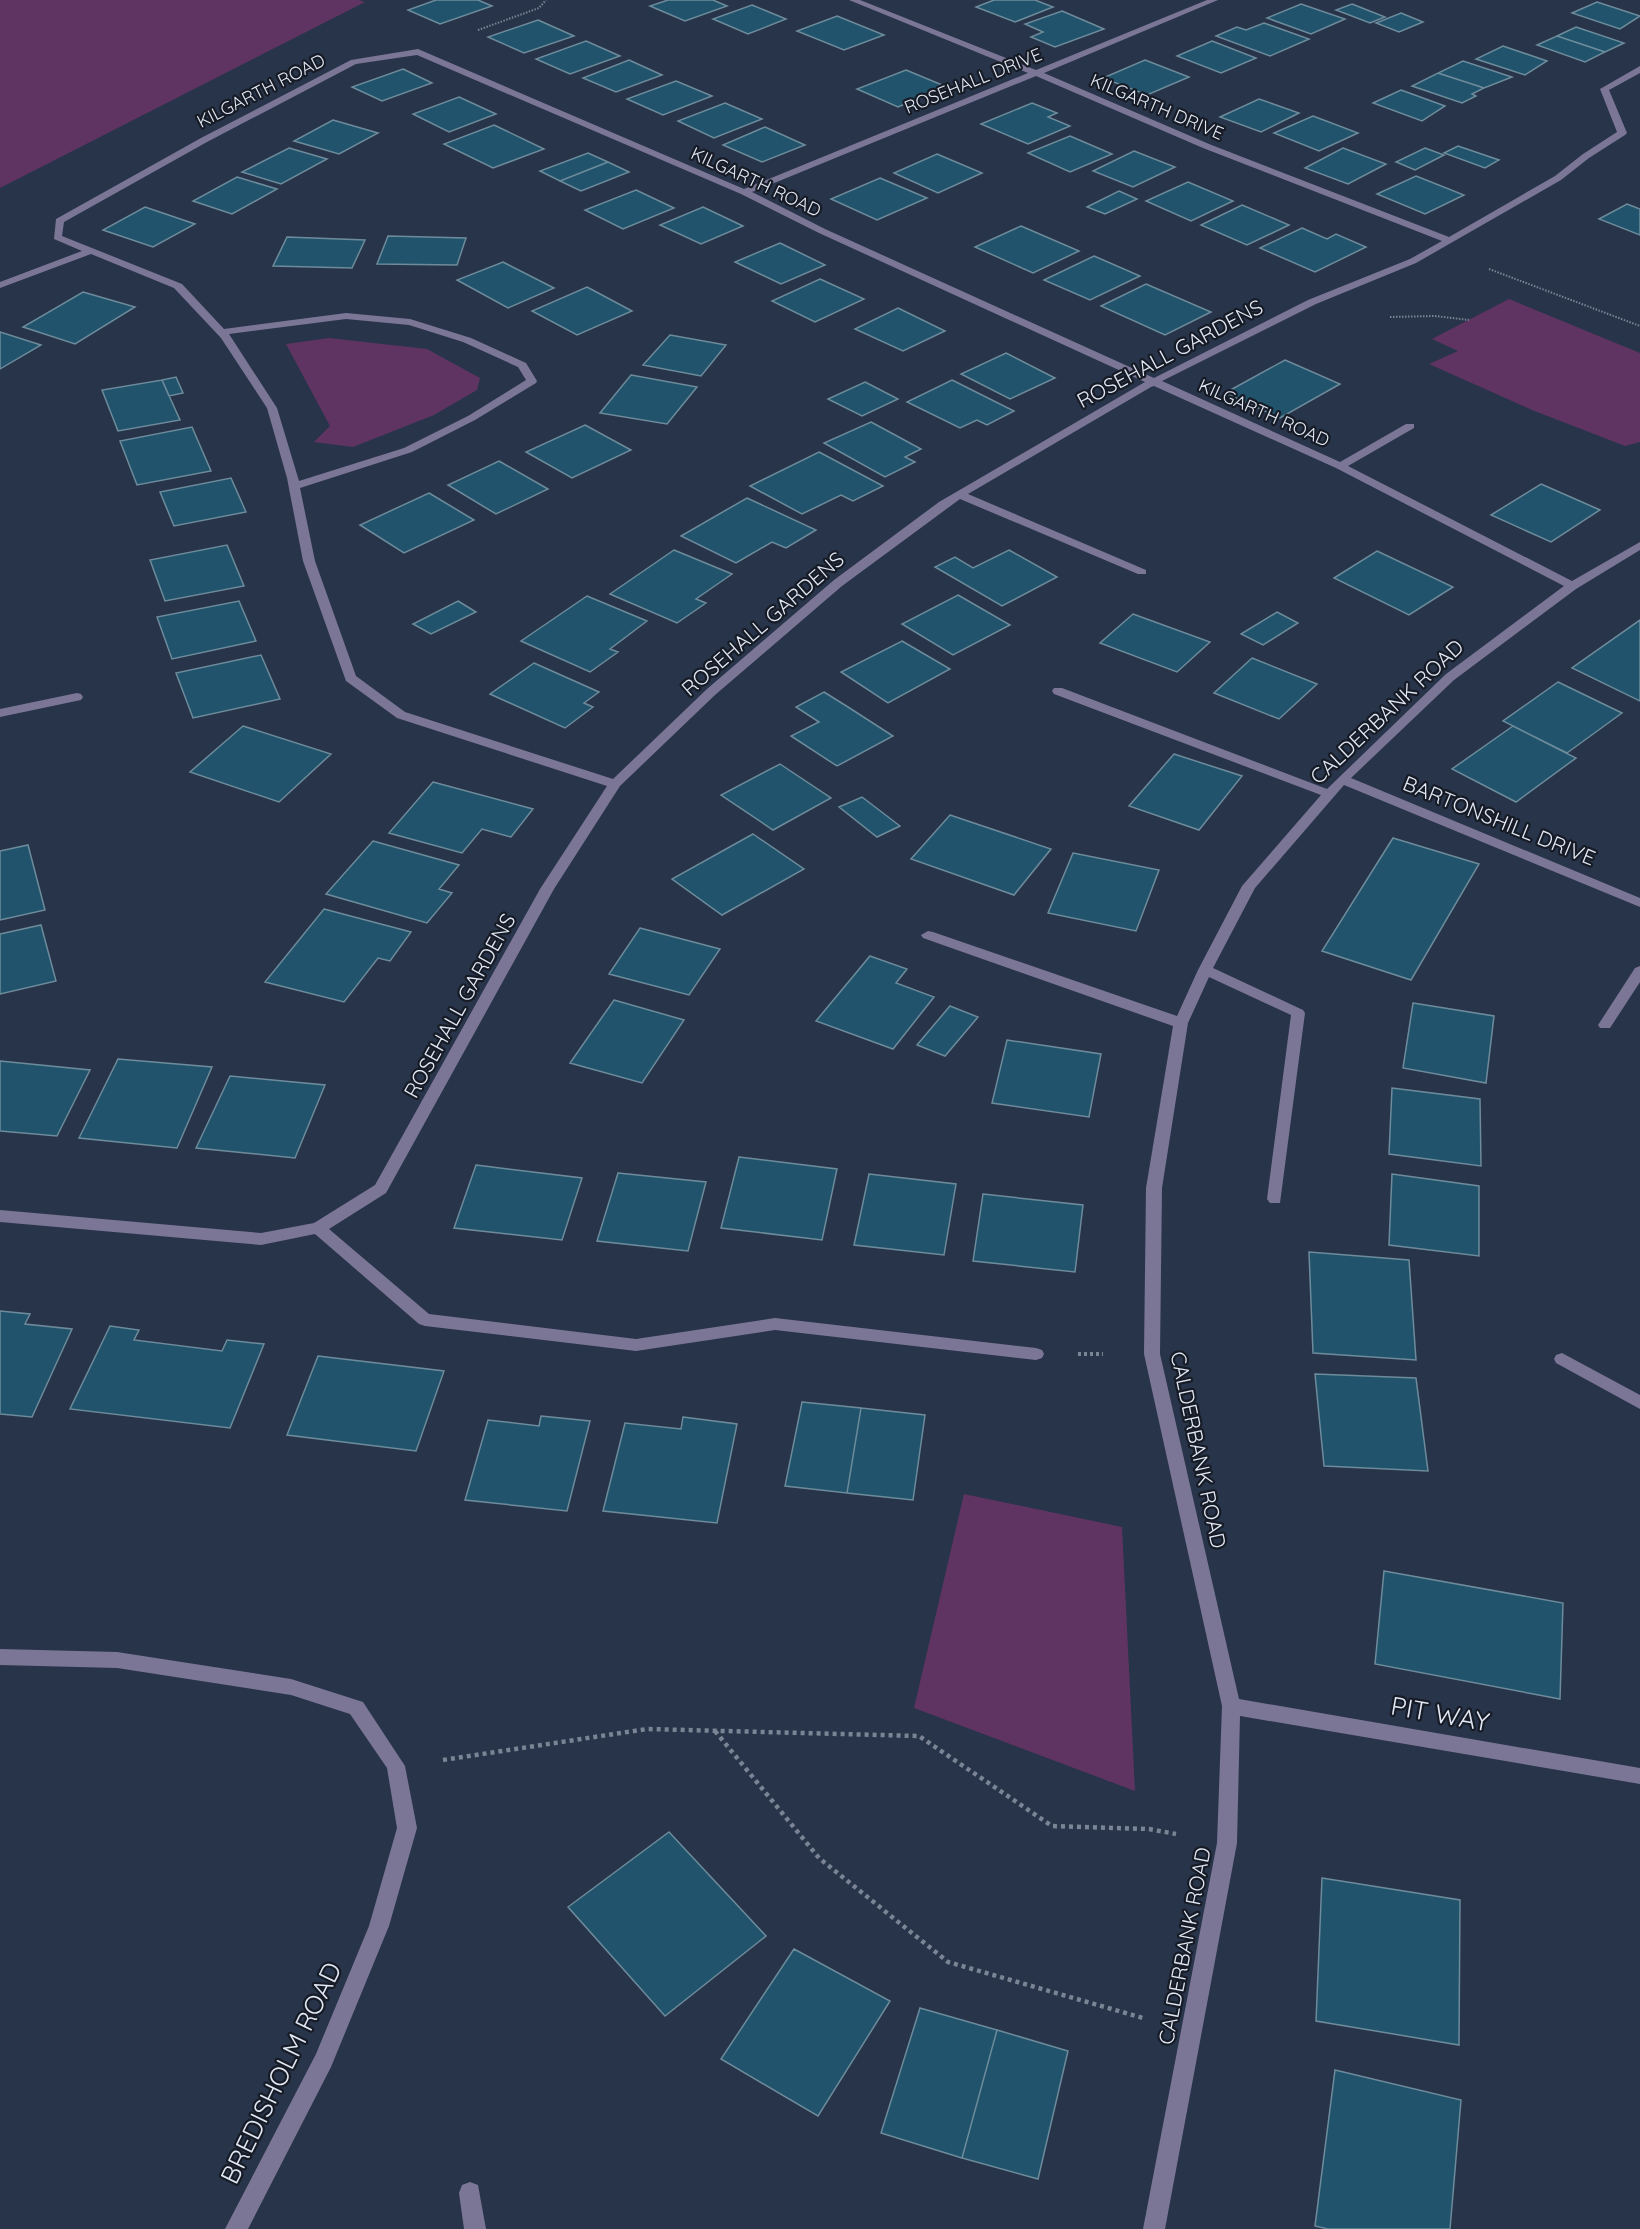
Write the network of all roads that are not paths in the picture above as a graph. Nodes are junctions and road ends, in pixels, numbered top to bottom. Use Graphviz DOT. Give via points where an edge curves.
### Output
graph roads {
  1 [pos="853,0"];
  2 [pos="1214,0"];
  3 [pos="1640,69"];
  4 [pos="1037,72"];
  5 [pos="744,192"];
  6 [pos="1449,240"];
  7 [pos="91,251"];
  8 [pos="0,285"];
  9 [pos="222,332"];
  10 [pos="1155,382"];
  11 [pos="1410,426"];
  12 [pos="1340,466"];
  13 [pos="294,486"];
  14 [pos="959,494"];
  15 [pos="1640,545"];
  16 [pos="1142,572"];
  17 [pos="1572,586"];
  18 [pos="1058,691"];
  19 [pos="77,697"];
  20 [pos="0,713"];
  21 [pos="1342,779"];
  22 [pos="615,784"];
  23 [pos="1329,794"];
  24 [pos="1638,900"];
  25 [pos="928,935"];
  26 [pos="1205,970"];
  27 [pos="1640,971"];
  28 [pos="1181,1023"];
  29 [pos="1605,1025"];
  30 [pos="1275,1199"];
  31 [pos="0,1216"];
  32 [pos="318,1228"];
  33 [pos="1036,1354"];
  34 [pos="1562,1359"];
  35 [pos="1640,1403"];
  36 [pos="0,1657"];
  37 [pos="1232,1706"];
  38 [pos="1640,1776"];
  39 [pos="470,2193"];
  40 [pos="236,2229"];
  41 [pos="475,2229"];
  42 [pos="1154,2229"];
  1 -- 4 [label="street, KILGARTH DRIVE"];
  2 -- 4 [label="street, ROSEHALL DRIVE"];
  3 -- 6 [label="street, ROSEHALL GARDENS" via="1604,89 1622,133 1558,178"];
  4 -- 5 [label="street, ROSEHALL DRIVE"];
  4 -- 6 [label="street, KILGARTH DRIVE" via="1206,146"];
  5 -- 7 [label="street, KILGARTH ROAD" via="418,52 354,62 59,221 57,237"];
  5 -- 10 [label="street, KILGARTH ROAD"];
  6 -- 10 [label="street, ROSEHALL GARDENS" via="1413,261 1312,302"];
  7 -- 8 [label="street"];
  7 -- 9 [label="street" via="178,286"];
  9 -- 13 [label="street" via="272,408"];
  9 -- 13 [label="street" via="346,316 410,322 467,340 522,366 532,381 490,409 408,449"];
  10 -- 12 [label="street, KILGARTH ROAD"];
  10 -- 14 [label="street, ROSEHALL GARDENS"];
  11 -- 12 [label="street"];
  12 -- 17 [label="street, KILGARTH ROAD"];
  13 -- 22 [label="street" via="309,561 350,678 401,715"];
  14 -- 16 [label="street"];
  14 -- 22 [label="street, ROSEHALL GARDENS" via="838,583 711,692"];
  15 -- 17 [label="street, CALDERBANK ROAD"];
  17 -- 21 [label="street, CALDERBANK ROAD" via="1450,677"];
  18 -- 23 [label="street"];
  19 -- 20 [label="street"];
  21 -- 23 [label="street, CALDERBANK ROAD"];
  21 -- 24 [label="street, BARTONSHILL DRIVE"];
  22 -- 32 [label="street, ROSEHALL GARDENS" via="547,889 381,1189"];
  23 -- 26 [label="street, CALDERBANK ROAD" via="1249,886"];
  25 -- 28 [label="street"];
  26 -- 28 [label="street, CALDERBANK ROAD"];
  26 -- 30 [label="street" via="1298,1013"];
  27 -- 29 [label="street"];
  28 -- 37 [label="street, CALDERBANK ROAD" via="1154,1188 1152,1354"];
  31 -- 32 [label="street, ROSEHALL GARDENS" via="261,1239"];
  32 -- 33 [label="street" via="425,1320 636,1345 775,1324"];
  34 -- 35 [label="street"];
  36 -- 40 [label="street, BREDISHOLM ROAD" via="117,1660 291,1688 356,1708 396,1766 407,1828 379,1926 324,2060"];
  37 -- 38 [label="street, PIT WAY"];
  37 -- 42 [label="street, CALDERBANK ROAD" via="1227,1843"];
  39 -- 41 [label="street"];
}
